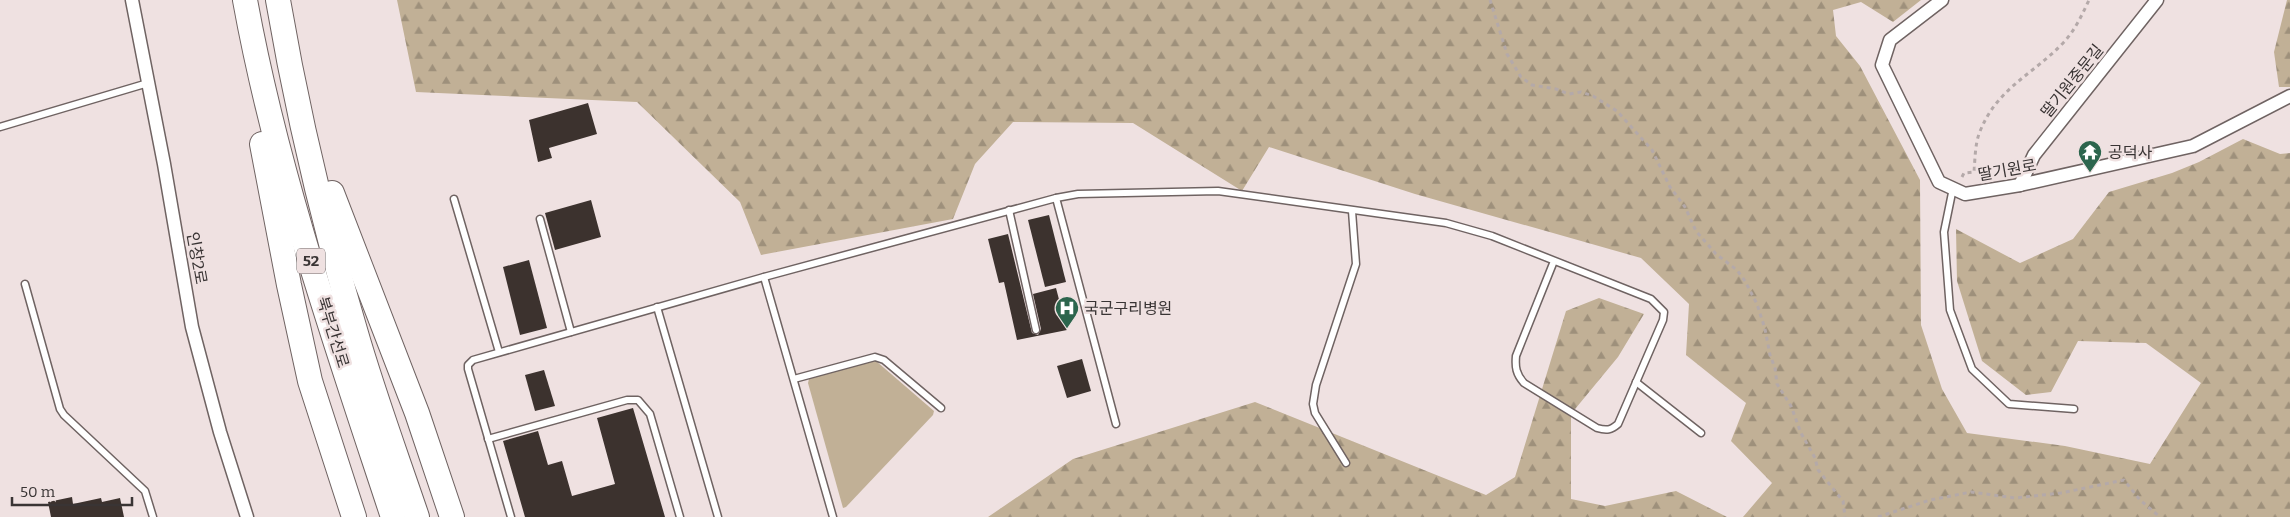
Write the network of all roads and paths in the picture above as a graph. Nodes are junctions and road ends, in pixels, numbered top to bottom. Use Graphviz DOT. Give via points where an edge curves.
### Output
graph roads {
  1 [pos="132,0"];
  2 [pos="245,0"];
  3 [pos="278,0"];
  4 [pos="1490,0"];
  5 [pos="1942,0"];
  6 [pos="2089,0"];
  7 [pos="2157,0"];
  8 [pos="254,47"];
  9 [pos="291,76"];
  10 [pos="148,83"];
  11 [pos="2290,96"];
  12 [pos="0,127"];
  13 [pos="2020,186"];
  14 [pos="1955,190"];
  15 [pos="1056,198"];
  16 [pos="454,199"];
  17 [pos="1009,210"];
  18 [pos="1352,211"];
  19 [pos="540,220"];
  20 [pos="1554,261"];
  21 [pos="764,277"];
  22 [pos="26,284"];
  23 [pos="657,307"];
  24 [pos="1036,330"];
  25 [pos="571,332"];
  26 [pos="499,352"];
  27 [pos="794,379"];
  28 [pos="1636,382"];
  29 [pos="941,408"];
  30 [pos="2074,409"];
  31 [pos="1116,424"];
  32 [pos="1702,433"];
  33 [pos="488,439"];
  34 [pos="1346,463"];
  35 [pos="153,517"];
  36 [pos="247,517"];
  37 [pos="354,517"];
  38 [pos="393,517"];
  39 [pos="417,517"];
  40 [pos="452,517"];
  41 [pos="511,517"];
  42 [pos="680,517"];
  43 [pos="718,517"];
  44 [pos="833,517"];
  45 [pos="1845,517"];
  46 [pos="1878,517"];
  47 [pos="2160,517"];
  1 -- 10 [label="street, 인창2로"];
  2 -- 8 [label="highway, 북부간선로 / 52"];
  3 -- 9 [label="highway, 북부간선로 / 52"];
  4 -- 45 [label="path" via="1504,48 1521,77 1532,85 1569,94 1582,92 1618,111 1652,150 1696,231 1745,281 1765,329 1777,384 1791,406 1818,470 1842,501"];
  5 -- 14 [label="street" via="1890,40 1882,65 1939,182"];
  6 -- 14 [label="path" via="2075,29 2063,44 2006,90 1988,115 1978,135 1974,172 1964,173"];
  7 -- 13 [label="street, 딸기원중문길" via="2034,155"];
  8 -- 37 [label="highway" via="262,151 288,285 310,381"];
  8 -- 38 [label="highway, 북부간선로 / 52" via="279,156"];
  9 -- 39 [label="highway, 북부간선로 / 52" via="355,331"];
  9 -- 40 [label="highway"];
  10 -- 12 [label="lane"];
  10 -- 36 [label="street, 인창2로" via="192,327"];
  11 -- 13 [label="street, 딸기원로" via="2193,146"];
  13 -- 14 [label="street, 딸기원로" via="1965,194"];
  14 -- 30 [label="lane" via="1944,232 1950,310 1972,369 2009,404"];
  15 -- 17 [label="lane"];
  15 -- 18 [label="lane" via="1078,194 1218,191"];
  15 -- 31 [label="lane"];
  16 -- 26 [label="lane"];
  17 -- 21 [label="lane"];
  17 -- 24 [label="lane"];
  18 -- 20 [label="lane" via="1446,223"];
  18 -- 34 [label="lane" via="1356,264 1316,385 1313,404 1315,413"];
  19 -- 25 [label="lane"];
  20 -- 28 [label="lane" via="1651,299 1664,312"];
  20 -- 28 [label="lane" via="1516,356 1518,376 1524,383 1605,431 1618,424"];
  21 -- 23 [label="lane"];
  21 -- 27 [label="lane"];
  22 -- 35 [label="lane" via="64,416 145,491"];
  23 -- 25 [label="lane"];
  23 -- 43 [label="lane"];
  25 -- 26 [label="lane"];
  26 -- 33 [label="lane" via="473,360 468,365"];
  27 -- 29 [label="lane" via="875,357 884,360"];
  27 -- 44 [label="lane"];
  28 -- 32 [label="lane"];
  33 -- 41 [label="lane"];
  33 -- 42 [label="lane" via="626,400 638,400 650,414"];
  46 -- 47 [label="path" via="1930,500 1971,492 2015,498 2061,493 2124,480"];
}
